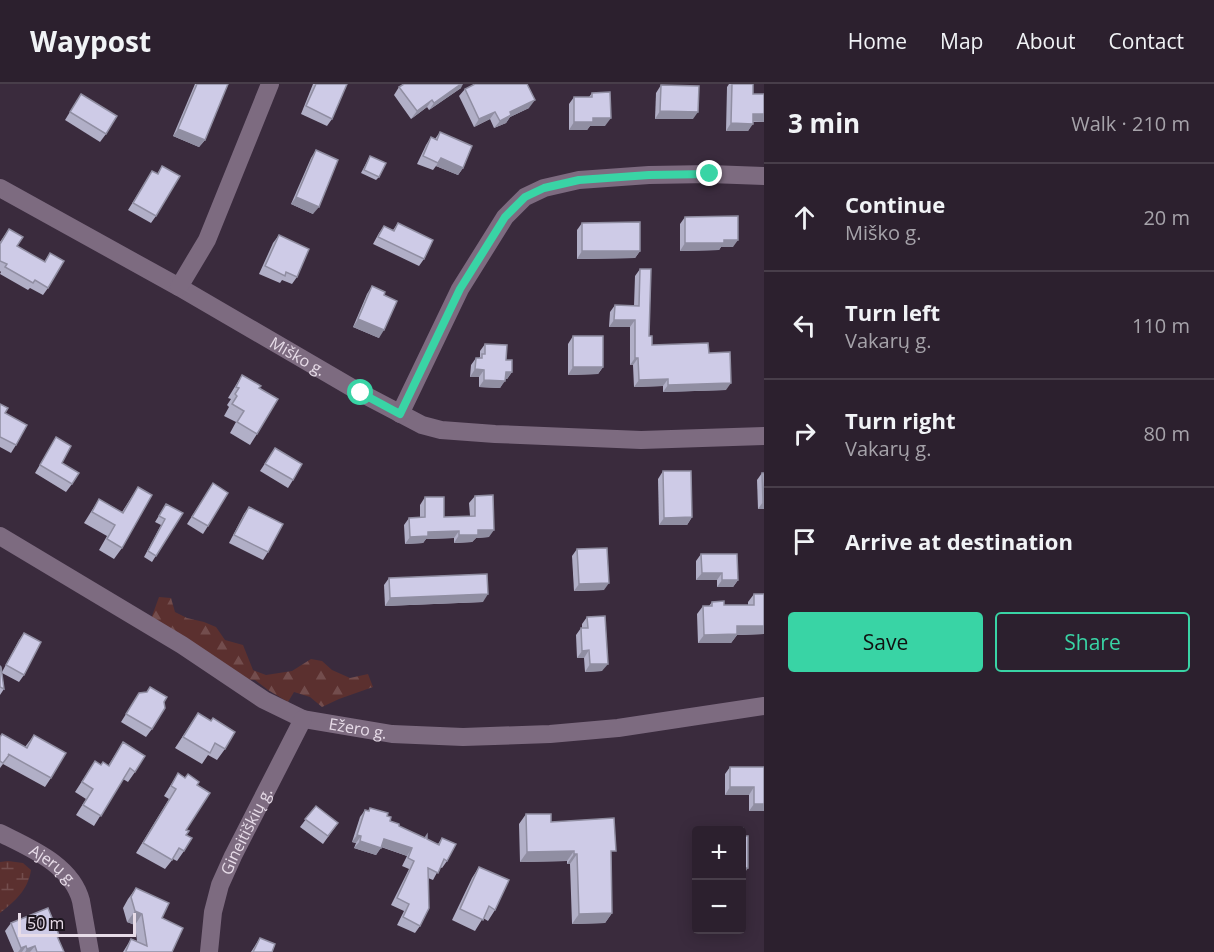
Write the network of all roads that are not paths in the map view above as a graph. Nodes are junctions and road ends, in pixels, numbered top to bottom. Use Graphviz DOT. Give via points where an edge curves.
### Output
graph roads {
  1 [pos="270,84"];
  2 [pos="764,176"];
  3 [pos="0,188"];
  4 [pos="179,286"];
  5 [pos="400,414"];
  6 [pos="764,436"];
  7 [pos="0,536"];
  8 [pos="764,706"];
  9 [pos="303,719"];
  10 [pos="0,833"];
  11 [pos="90,952"];
  12 [pos="208,952"];
  1 -- 4 [label="street" via="207,240"];
  2 -- 5 [label="street" via="649,175 579,180 525,197 505,217 460,289"];
  3 -- 4 [label="street, Miško g."];
  4 -- 5 [label="street, Miško g."];
  5 -- 6 [label="street, Miško g." via="441,430 495,434 640,440"];
  7 -- 9 [label="street, Ežero g." via="182,645 264,700"];
  8 -- 9 [label="street, Ežero g." via="550,734 392,734"];
  9 -- 12 [label="street, Gineitiškių g." via="220,885"];
  10 -- 11 [label="street, Ajerų g." via="36,851 71,880 79,893"];
}
